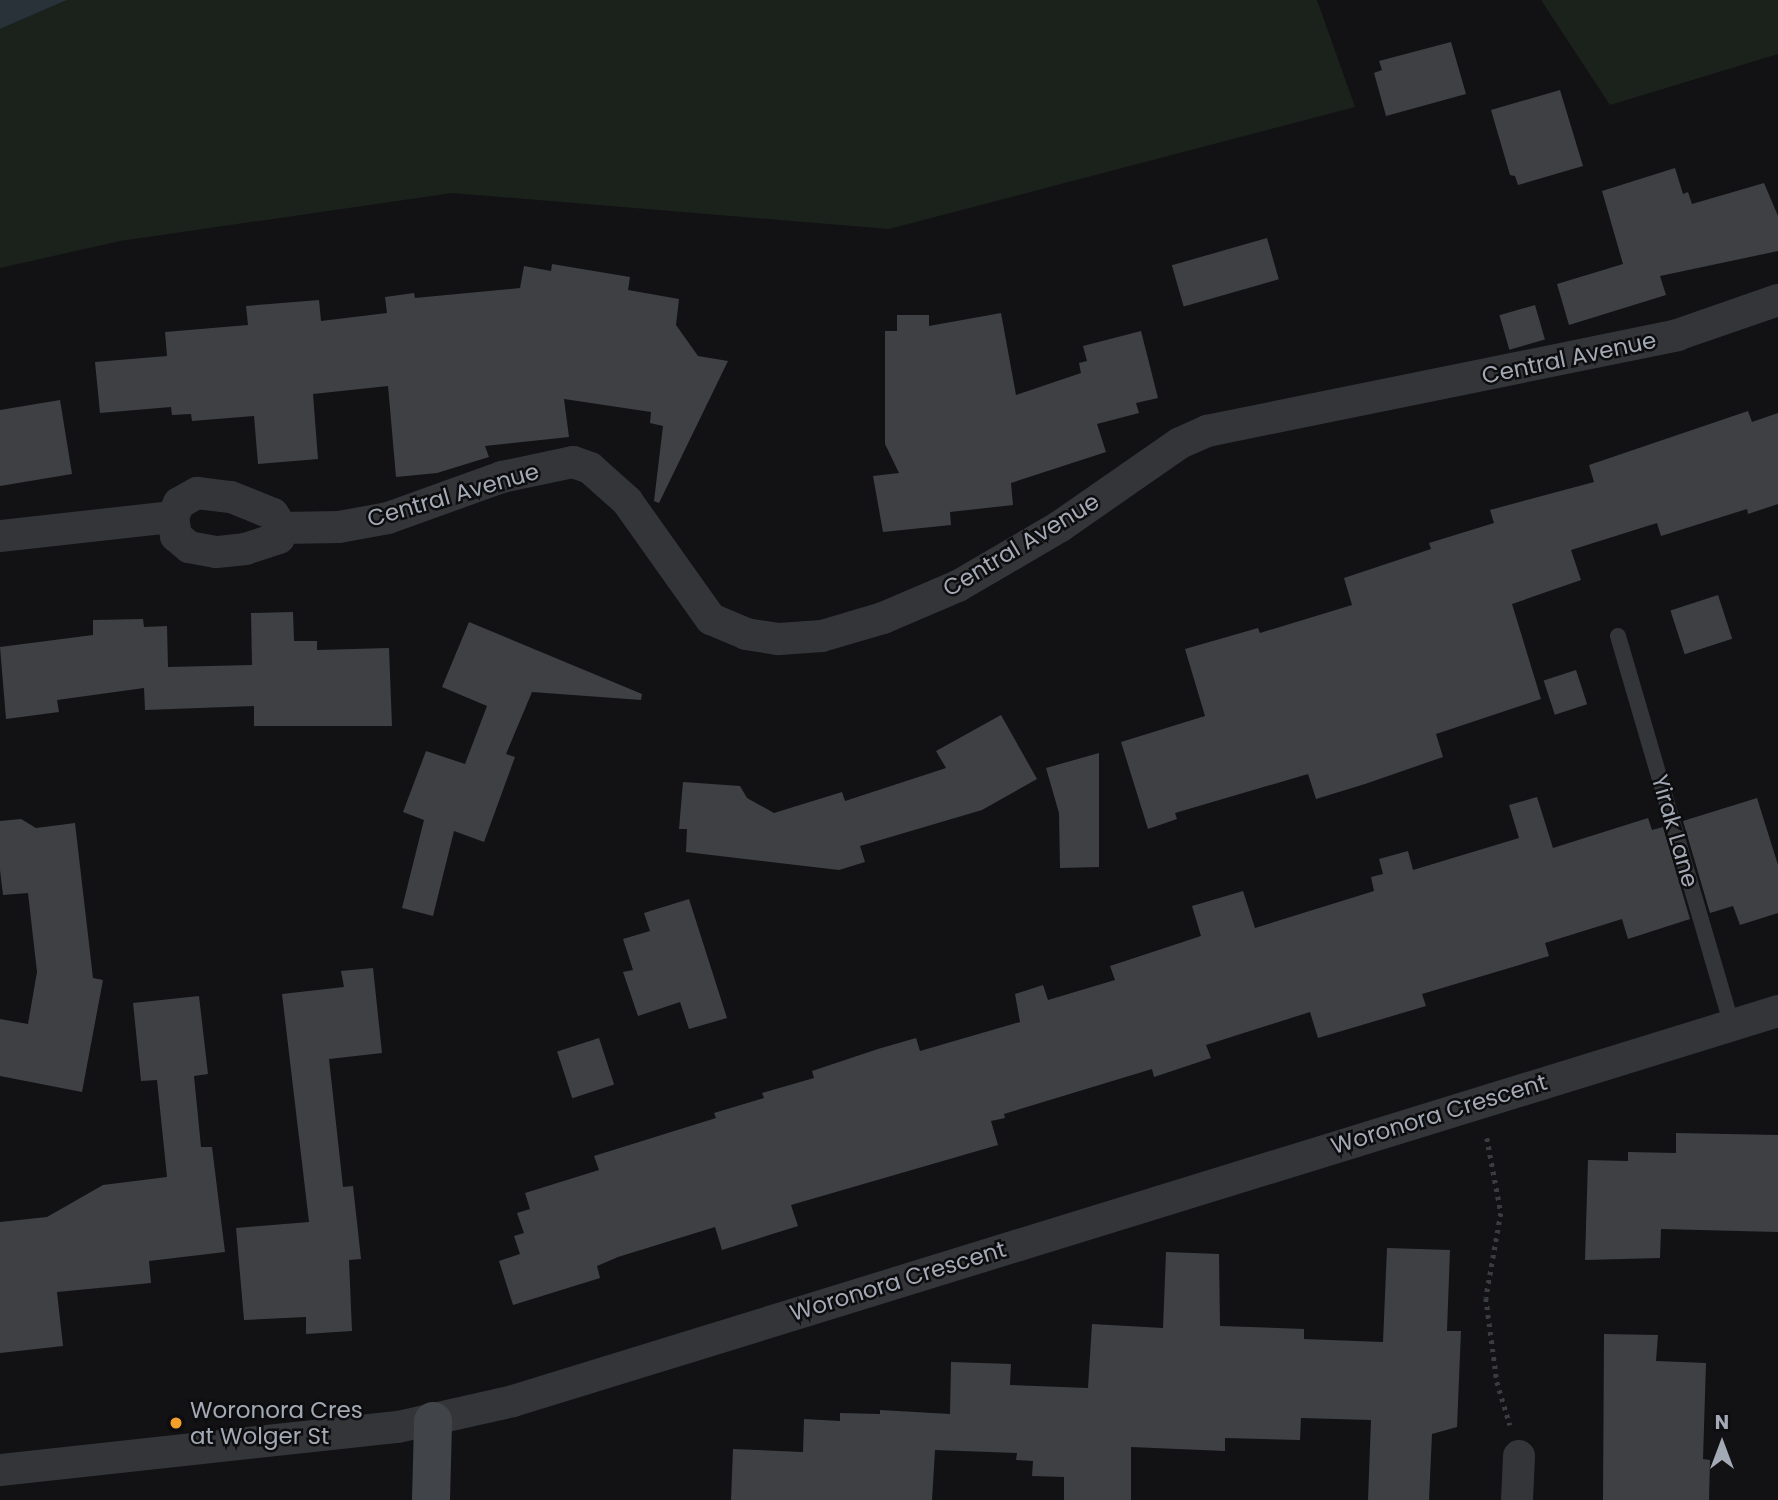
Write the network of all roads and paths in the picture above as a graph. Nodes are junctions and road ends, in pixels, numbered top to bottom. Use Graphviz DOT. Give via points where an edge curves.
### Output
graph roads {
  1 [pos="1778,300"];
  2 [pos="173,517"];
  3 [pos="282,528"];
  4 [pos="0,536"];
  5 [pos="1618,636"];
  6 [pos="1778,1011"];
  7 [pos="1732,1026"];
  8 [pos="1488,1099"];
  9 [pos="433,1421"];
  10 [pos="1519,1456"];
  11 [pos="0,1470"];
  12 [pos="431,1500"];
  13 [pos="1517,1500"];
  1 -- 3 [label="street, Central Avenue" via="1676,335 1207,431 1180,443 1059,527 958,586 883,618 822,636 779,639 746,634 711,619 627,501 590,468 573,463 502,477 388,517 339,527"];
  2 -- 3 [label="street" via="179,503 197,493 231,498 273,514"];
  2 -- 3 [label="street" via="176,536 189,547 216,552 246,549 279,538"];
  2 -- 4 [label="street"];
  5 -- 7 [label="lane, Yirak Lane"];
  6 -- 7 [label="street, Woronora Crescent"];
  7 -- 8 [label="street, Woronora Crescent"];
  8 -- 9 [label="street, Woronora Crescent" via="513,1401"];
  8 -- 10 [label="path" via="1487,1148 1501,1213 1486,1298 1497,1382"];
  9 -- 11 [label="street, Woronora Crescent" via="231,1448"];
  9 -- 12 [label="street"];
  10 -- 13 [label="street"];
}
